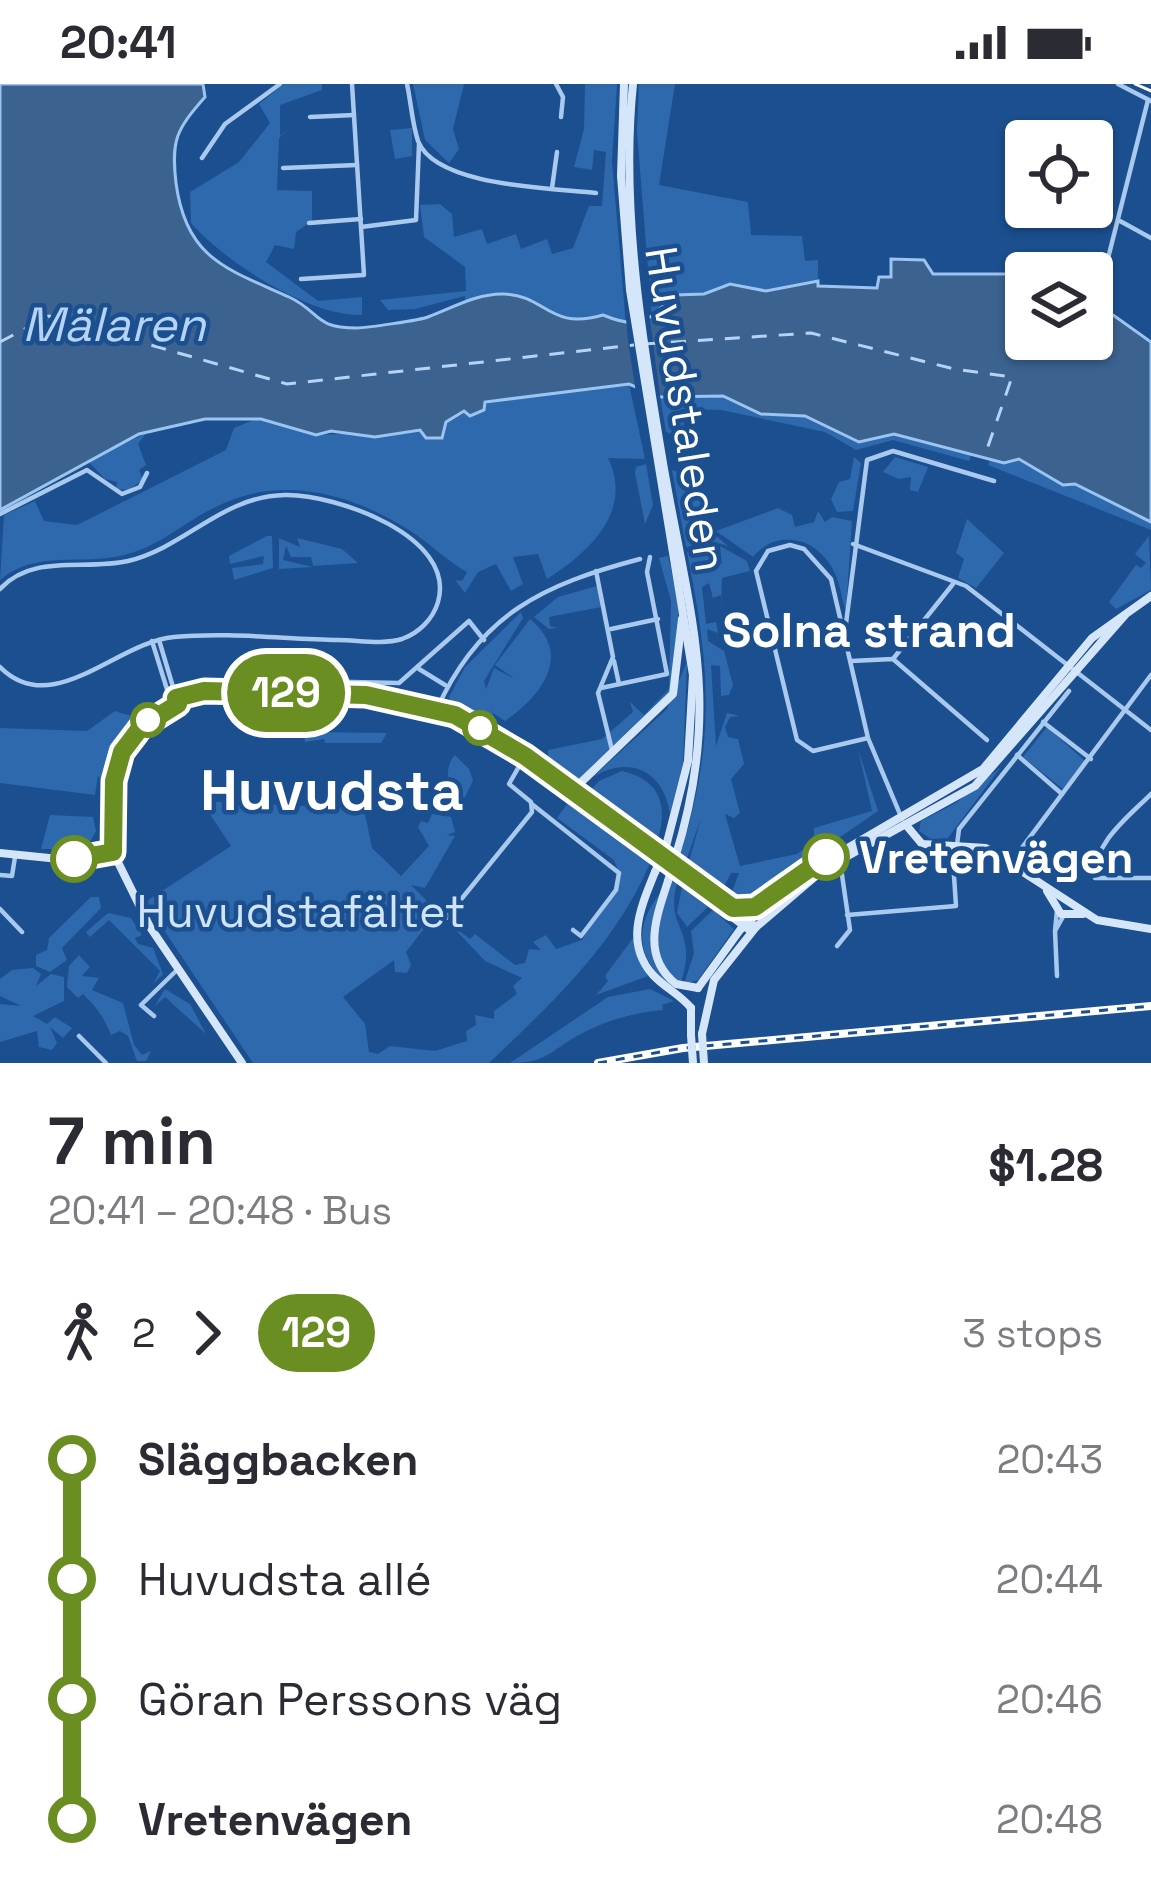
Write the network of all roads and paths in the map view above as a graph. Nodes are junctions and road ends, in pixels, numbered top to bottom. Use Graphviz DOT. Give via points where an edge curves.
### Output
graph roads {
  1 [pos="280,84"];
  2 [pos="352,84"];
  3 [pos="407,84"];
  4 [pos="556,84"];
  5 [pos="628,84"];
  6 [pos="1118,84"];
  7 [pos="1150,100"];
  8 [pos="354,115"];
  9 [pos="310,117"];
  10 [pos="561,117"];
  11 [pos="419,143"];
  12 [pos="557,152"];
  13 [pos="202,158"];
  14 [pos="357,165"];
  15 [pos="284,168"];
  16 [pos="552,188"];
  17 [pos="596,193"];
  18 [pos="1120,220"];
  19 [pos="308,223"];
  20 [pos="361,223"];
  21 [pos="1151,238"];
  22 [pos="1111,252"];
  23 [pos="301,279"];
  24 [pos="661,472"];
  25 [pos="147,473"];
  26 [pos="994,481"];
  27 [pos="0,514"];
  28 [pos="853,544"];
  29 [pos="650,557"];
  30 [pos="640,560"];
  31 [pos="596,571"];
  32 [pos="680,582"];
  33 [pos="952,584"];
  34 [pos="0,590"];
  35 [pos="1151,596"];
  36 [pos="658,619"];
  37 [pos="609,630"];
  38 [pos="844,639"];
  39 [pos="156,640"];
  40 [pos="484,640"];
  41 [pos="613,657"];
  42 [pos="893,659"];
  43 [pos="850,661"];
  44 [pos="0,668"];
  45 [pos="1072,669"];
  46 [pos="419,670"];
  47 [pos="1151,675"];
  48 [pos="619,684"];
  49 [pos="447,686"];
  50 [pos="598,689"];
  51 [pos="1069,691"];
  52 [pos="254,695"];
  53 [pos="174,702"];
  54 [pos="436,711"];
  55 [pos="1127,711"];
  56 [pos="1043,722"];
  57 [pos="1151,730"];
  58 [pos="868,738"];
  59 [pos="986,740"];
  60 [pos="614,754"];
  61 [pos="1017,755"];
  62 [pos="523,758"];
  63 [pos="1090,759"];
  64 [pos="572,791"];
  65 [pos="1062,794"];
  66 [pos="1151,794"];
  67 [pos="533,805"];
  68 [pos="107,816"];
  69 [pos="904,821"];
  70 [pos="954,845"];
  71 [pos="113,852"];
  72 [pos="0,853"];
  73 [pos="15,856"];
  74 [pos="92,856"];
  75 [pos="840,859"];
  76 [pos="1012,861"];
  77 [pos="0,875"];
  78 [pos="1151,878"];
  79 [pos="780,891"];
  80 [pos="733,908"];
  81 [pos="1064,908"];
  82 [pos="0,909"];
  83 [pos="848,915"];
  84 [pos="431,924"];
  85 [pos="750,926"];
  86 [pos="1151,929"];
  87 [pos="572,930"];
  88 [pos="22,932"];
  89 [pos="837,946"];
  90 [pos="178,969"];
  91 [pos="1057,976"];
  92 [pos="695,988"];
  93 [pos="709,994"];
  94 [pos="689,1005"];
  95 [pos="705,1008"];
  96 [pos="154,1016"];
  97 [pos="79,1036"];
  98 [pos="106,1063"];
  99 [pos="242,1063"];
  100 [pos="693,1063"];
  101 [pos="704,1063"];
  1 -- 13 [label="street" via="225,124"];
  2 -- 8 [label="street"];
  3 -- 11 [label="street"];
  4 -- 10 [label="street"];
  5 -- 24 [label="street, Huvudstaleden"];
  5 -- 24 [label="street, Huvudstaleden" via="623,228"];
  6 -- 7 [label="street"];
  7 -- 18 [label="street"];
  8 -- 9 [label="street"];
  8 -- 14 [label="street"];
  11 -- 16 [label="street" via="454,171"];
  11 -- 20 [label="street" via="416,220"];
  12 -- 16 [label="street"];
  14 -- 15 [label="street"];
  14 -- 20 [label="street"];
  16 -- 17 [label="street"];
  18 -- 21 [label="street"];
  18 -- 22 [label="street"];
  19 -- 20 [label="street"];
  20 -- 23 [label="street" via="364,275"];
  24 -- 32 [label="street, Huvudstaleden"];
  24 -- 92 [label="street, Huvudstaleden, bridge" via="702,677 698,762 654,953 667,977"];
  25 -- 27 [label="street" via="140,487 122,494 95,472 79,471"];
  26 -- 28 [label="street" via="904,453 875,454 867,460"];
  28 -- 33 [label="street"];
  28 -- 38 [label="street"];
  29 -- 36 [label="street"];
  30 -- 31 [label="street"];
  31 -- 37 [label="street"];
  31 -- 40 [label="street" via="526,599"];
  32 -- 60 [label="street" via="673,694"];
  32 -- 94 [label="street, Huvudstaleden, bridge" via="693,711 683,786 640,909 638,949 654,976"];
  33 -- 42 [label="street"];
  33 -- 45 [label="street" via="966,586"];
  34 -- 39 [label="street" via="37,566 132,560 232,505 283,495 313,496 372,517 411,538 438,569 437,605 407,637"];
  35 -- 45 [label="street" via="1092,638"];
  36 -- 37 [label="street"];
  36 -- 48 [label="street" via="667,674"];
  37 -- 41 [label="street"];
  38 -- 43 [label="street"];
  38 -- 58 [label="street" via="831,579 817,557 790,545 762,556 757,577 797,740 813,751"];
  39 -- 44 [label="street" via="50,688 25,685"];
  39 -- 53 [label="street"];
  40 -- 46 [label="street" via="469,621"];
  40 -- 49 [label="street"];
  41 -- 48 [label="street"];
  41 -- 50 [label="street"];
  42 -- 43 [label="street"];
  42 -- 59 [label="street"];
  43 -- 58 [label="street"];
  45 -- 55 [label="street"];
  45 -- 69 [label="street" via="983,769"];
  46 -- 49 [label="street"];
  46 -- 52 [label="street" via="399,683 256,680"];
  47 -- 55 [label="street"];
  48 -- 50 [label="street"];
  49 -- 54 [label="street"];
  50 -- 60 [label="street"];
  51 -- 56 [label="street"];
  52 -- 53 [label="street" via="204,691"];
  52 -- 54 [label="street" via="366,695"];
  53 -- 68 [label="street" via="144,716 123,740"];
  53 -- 71 [label="street" via="122,752"];
  54 -- 62 [label="street"];
  55 -- 57 [label="street"];
  55 -- 63 [label="street"];
  56 -- 61 [label="street"];
  56 -- 63 [label="street"];
  58 -- 69 [label="street"];
  60 -- 64 [label="street"];
  61 -- 65 [label="street"];
  61 -- 70 [label="street"];
  62 -- 64 [label="street"];
  62 -- 67 [label="street" via="509,784"];
  62 -- 85 [label="street"];
  63 -- 65 [label="street"];
  64 -- 80 [label="street"];
  65 -- 76 [label="street"];
  66 -- 78 [label="street" via="1110,835 1095,878"];
  67 -- 84 [label="street" via="446,918"];
  67 -- 87 [label="street" via="619,873 616,890 581,937"];
  68 -- 71 [label="street"];
  68 -- 74 [label="street" via="105,839"];
  69 -- 70 [label="street" via="922,844"];
  69 -- 75 [label="street"];
  69 -- 79 [label="street" via="818,862"];
  70 -- 76 [label="street"];
  70 -- 83 [label="street" via="956,906"];
  71 -- 74 [label="street"];
  71 -- 90 [label="street"];
  72 -- 73 [label="street"];
  73 -- 74 [label="street"];
  73 -- 77 [label="street" via="12,876"];
  75 -- 83 [label="street"];
  75 -- 85 [label="street"];
  76 -- 81 [label="street"];
  79 -- 80 [label="street" via="755,907"];
  79 -- 85 [label="street"];
  80 -- 85 [label="street"];
  81 -- 86 [label="street"];
  81 -- 91 [label="street" via="1054,931"];
  82 -- 88 [label="street"];
  83 -- 89 [label="street" via="850,930"];
  85 -- 92 [label="street"];
  85 -- 93 [label="street"];
  90 -- 96 [label="street" via="141,1005"];
  90 -- 99 [label="street"];
  92 -- 93 [label="street"];
  92 -- 94 [label="street"];
  93 -- 95 [label="street"];
  94 -- 95 [label="street"];
  94 -- 100 [label="street, bridge"];
  95 -- 101 [label="street, bridge"];
  97 -- 98 [label="street"];
}
